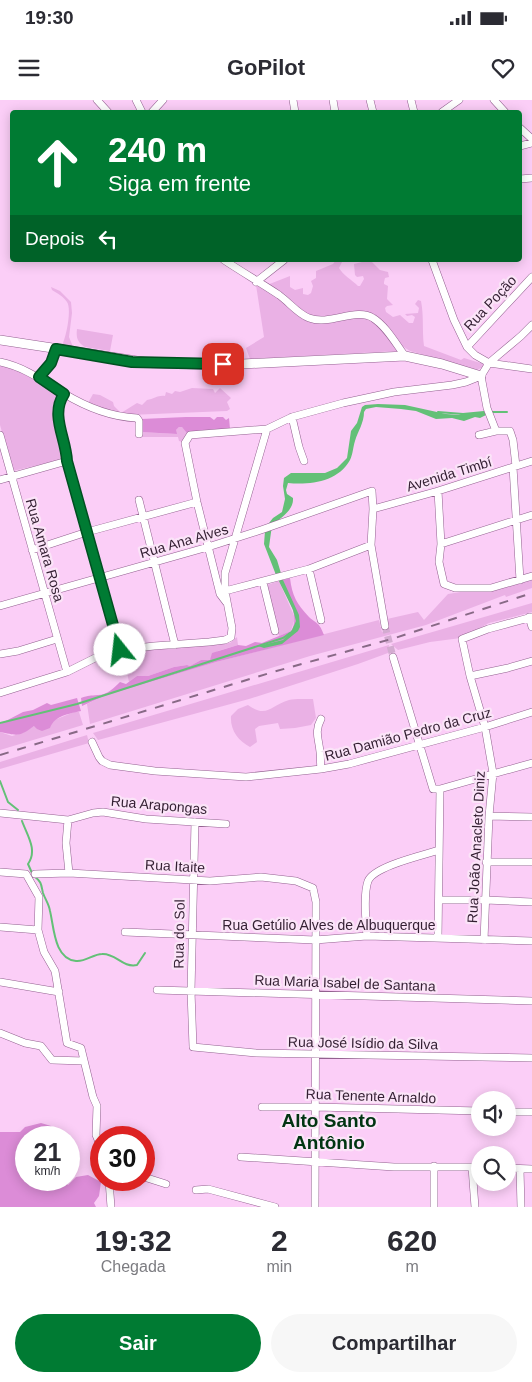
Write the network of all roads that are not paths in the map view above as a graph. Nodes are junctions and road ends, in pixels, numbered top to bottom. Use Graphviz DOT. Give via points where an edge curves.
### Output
graph roads {
  1 [pos="97,100"];
  2 [pos="163,100"];
  3 [pos="459,100"];
  4 [pos="494,100"];
  5 [pos="106,110"];
  6 [pos="154,110"];
  7 [pos="445,110"];
  8 [pos="503,110"];
  9 [pos="522,132"];
  10 [pos="528,143"];
  11 [pos="228,262"];
  12 [pos="281,262"];
  13 [pos="433,262"];
  14 [pos="532,277"];
  15 [pos="256,282"];
  16 [pos="532,325"];
  17 [pos="0,340"];
  18 [pos="467,347"];
  19 [pos="56,349"];
  20 [pos="405,356"];
  21 [pos="0,362"];
  22 [pos="489,363"];
  23 [pos="532,369"];
  24 [pos="481,376"];
  25 [pos="39,377"];
  26 [pos="64,394"];
  27 [pos="292,417"];
  28 [pos="268,429"];
  29 [pos="496,431"];
  30 [pos="139,434"];
  31 [pos="0,435"];
  32 [pos="479,435"];
  33 [pos="67,461"];
  34 [pos="304,461"];
  35 [pos="532,461"];
  36 [pos="514,467"];
  37 [pos="12,477"];
  38 [pos="0,480"];
  39 [pos="438,492"];
  40 [pos="139,500"];
  41 [pos="197,502"];
  42 [pos="373,509"];
  43 [pos="532,515"];
  44 [pos="143,517"];
  45 [pos="516,520"];
  46 [pos="87,532"];
  47 [pos="235,538"];
  48 [pos="441,544"];
  49 [pos="371,545"];
  50 [pos="208,547"];
  51 [pos="32,550"];
  52 [pos="154,562"];
  53 [pos="309,569"];
  54 [pos="532,576"];
  55 [pos="100,578"];
  56 [pos="520,580"];
  57 [pos="264,582"];
  58 [pos="225,591"];
  59 [pos="45,593"];
  60 [pos="226,602"];
  61 [pos="0,606"];
  62 [pos="531,617"];
  63 [pos="321,620"];
  64 [pos="385,626"];
  65 [pos="532,627"];
  66 [pos="275,631"];
  67 [pos="57,639"];
  68 [pos="175,645"];
  69 [pos="120,650"];
  70 [pos="0,654"];
  71 [pos="393,657"];
  72 [pos="532,661"];
  73 [pos="67,672"];
  74 [pos="470,676"];
  75 [pos="0,693"];
  76 [pos="532,712"];
  77 [pos="321,719"];
  78 [pos="485,728"];
  79 [pos="92,742"];
  80 [pos="419,745"];
  81 [pos="532,763"];
  82 [pos="321,769"];
  83 [pos="493,773"];
  84 [pos="437,789"];
  85 [pos="0,813"];
  86 [pos="488,816"];
  87 [pos="532,817"];
  88 [pos="68,820"];
  89 [pos="195,822"];
  90 [pos="226,824"];
  91 [pos="439,850"];
  92 [pos="486,862"];
  93 [pos="532,862"];
  94 [pos="0,872"];
  95 [pos="69,873"];
  96 [pos="35,874"];
  97 [pos="192,880"];
  98 [pos="439,900"];
  99 [pos="485,900"];
  100 [pos="532,902"];
  101 [pos="0,927"];
  102 [pos="38,930"];
  103 [pos="125,932"];
  104 [pos="192,936"];
  105 [pos="366,936"];
  106 [pos="438,938"];
  107 [pos="315,940"];
  108 [pos="484,940"];
  109 [pos="532,941"];
  110 [pos="0,982"];
  111 [pos="157,990"];
  112 [pos="191,991"];
  113 [pos="59,992"];
  114 [pos="316,993"];
  115 [pos="532,1001"];
  116 [pos="0,1033"];
  117 [pos="193,1047"];
  118 [pos="315,1053"];
  119 [pos="532,1058"];
  120 [pos="84,1061"];
  121 [pos="262,1107"];
  122 [pos="315,1107"];
  123 [pos="471,1111"];
  124 [pos="516,1112"];
  125 [pos="532,1112"];
  126 [pos="97,1126"];
  127 [pos="241,1157"];
  128 [pos="315,1162"];
  129 [pos="434,1166"];
  130 [pos="471,1167"];
  131 [pos="516,1169"];
  132 [pos="520,1169"];
  133 [pos="532,1169"];
  134 [pos="155,1180"];
  135 [pos="166,1184"];
  136 [pos="196,1190"];
  137 [pos="110,1191"];
  138 [pos="475,1191"];
  139 [pos="111,1207"];
  140 [pos="275,1207"];
  141 [pos="315,1207"];
  142 [pos="434,1207"];
  143 [pos="475,1207"];
  144 [pos="521,1207"];
  1 -- 5 [label="street"];
  2 -- 6 [label="street"];
  3 -- 7 [label="street"];
  4 -- 8 [label="street"];
  9 -- 10 [label="street"];
  11 -- 15 [label="street"];
  12 -- 15 [label="street"];
  13 -- 18 [label="street"];
  14 -- 18 [label="street, Rua Poção"];
  15 -- 20 [label="street" via="310,319 329,321 357,315 372,317"];
  16 -- 22 [label="street"];
  17 -- 19 [label="main road"];
  18 -- 22 [label="street"];
  19 -- 20 [label="main road" via="132,362 187,364"];
  19 -- 25 [label="street" via="51,363"];
  20 -- 24 [label="main road"];
  21 -- 25 [label="street"];
  22 -- 23 [label="street"];
  22 -- 24 [label="street"];
  24 -- 27 [label="street" via="452,385 367,397"];
  24 -- 29 [label="street" via="488,412"];
  25 -- 26 [label="street"];
  26 -- 30 [label="street" via="92,408 136,418"];
  26 -- 33 [label="street" via="59,420"];
  27 -- 28 [label="street"];
  27 -- 34 [label="street"];
  28 -- 41 [label="street" via="190,435 185,443"];
  28 -- 47 [label="street"];
  29 -- 32 [label="street"];
  29 -- 36 [label="street" via="510,431"];
  31 -- 37 [label="street, Rua Amara Rosa"];
  33 -- 37 [label="street"];
  33 -- 46 [label="street"];
  35 -- 36 [label="street, Avenida Timbí"];
  36 -- 39 [label="street, Avenida Timbí"];
  36 -- 45 [label="street"];
  37 -- 38 [label="street"];
  37 -- 51 [label="street, Rua Amara Rosa"];
  39 -- 42 [label="street, Avenida Timbí"];
  39 -- 48 [label="street"];
  40 -- 44 [label="street"];
  41 -- 44 [label="street"];
  41 -- 50 [label="street"];
  42 -- 47 [label="street, Rua Ana Alves" via="372,491"];
  42 -- 49 [label="street"];
  43 -- 45 [label="street"];
  44 -- 46 [label="street"];
  44 -- 52 [label="street"];
  45 -- 48 [label="street"];
  45 -- 56 [label="street"];
  46 -- 51 [label="street"];
  46 -- 55 [label="street"];
  47 -- 50 [label="street, Rua Ana Alves"];
  47 -- 58 [label="street" via="225,573"];
  48 -- 56 [label="street" via="440,572 447,586 491,588"];
  49 -- 53 [label="street"];
  49 -- 64 [label="street"];
  50 -- 52 [label="street, Rua Ana Alves"];
  50 -- 60 [label="street" via="220,594"];
  51 -- 59 [label="street, Rua Amara Rosa"];
  52 -- 55 [label="street, Rua Ana Alves"];
  52 -- 68 [label="street"];
  53 -- 57 [label="street"];
  53 -- 63 [label="street"];
  54 -- 56 [label="street"];
  55 -- 59 [label="street, Rua Ana Alves"];
  55 -- 69 [label="street"];
  57 -- 58 [label="street"];
  57 -- 66 [label="street"];
  58 -- 60 [label="street"];
  59 -- 61 [label="street, Rua Ana Alves"];
  59 -- 67 [label="street, Rua Amara Rosa"];
  60 -- 68 [label="street" via="231,638"];
  62 -- 65 [label="street"];
  62 -- 74 [label="street, Rua João Anacleto Diniz" via="462,639"];
  67 -- 70 [label="street"];
  67 -- 73 [label="street, Rua Amara Rosa"];
  68 -- 69 [label="street"];
  69 -- 73 [label="street"];
  71 -- 80 [label="street"];
  72 -- 74 [label="street"];
  73 -- 75 [label="street"];
  74 -- 78 [label="street, Rua João Anacleto Diniz"];
  76 -- 78 [label="street, Rua Damião Pedro da Cruz"];
  77 -- 82 [label="street" via="316,730"];
  78 -- 80 [label="street, Rua Damião Pedro da Cruz"];
  78 -- 83 [label="street, Rua João Anacleto Diniz"];
  79 -- 82 [label="street, Rua Damião Pedro da Cruz" via="105,764 155,771 246,777"];
  80 -- 82 [label="street, Rua Damião Pedro da Cruz"];
  80 -- 84 [label="street"];
  81 -- 83 [label="street"];
  83 -- 84 [label="street"];
  83 -- 86 [label="street, Rua João Anacleto Diniz"];
  84 -- 91 [label="street"];
  85 -- 88 [label="street, Rua Arapongas"];
  86 -- 87 [label="street"];
  86 -- 92 [label="street, Rua João Anacleto Diniz"];
  88 -- 89 [label="street, Rua Arapongas" via="103,812"];
  88 -- 95 [label="street"];
  89 -- 90 [label="street, Rua Arapongas"];
  89 -- 97 [label="street, Rua do Sol"];
  91 -- 98 [label="street"];
  91 -- 105 [label="street" via="370,877"];
  92 -- 93 [label="street"];
  92 -- 99 [label="street, Rua João Anacleto Diniz"];
  94 -- 102 [label="street" via="26,874 39,897"];
  95 -- 96 [label="street, Rua Itaite"];
  95 -- 97 [label="street, Rua Itaite"];
  97 -- 104 [label="street, Rua do Sol"];
  97 -- 107 [label="street, Rua Itaite" via="262,877 305,883 313,888 316,902"];
  98 -- 99 [label="street"];
  98 -- 106 [label="street"];
  99 -- 100 [label="street"];
  99 -- 108 [label="street, Rua João Anacleto Diniz"];
  101 -- 102 [label="street"];
  102 -- 113 [label="street" via="44,952 55,971"];
  103 -- 104 [label="street, Rua Getúlio Alves de Albuquerque"];
  104 -- 107 [label="street, Rua Getúlio Alves de Albuquerque"];
  104 -- 112 [label="street, Rua do Sol"];
  105 -- 106 [label="street, Rua Getúlio Alves de Albuquerque"];
  105 -- 107 [label="street, Rua Getúlio Alves de Albuquerque"];
  106 -- 108 [label="street, Rua Getúlio Alves de Albuquerque"];
  107 -- 114 [label="street"];
  108 -- 109 [label="street, Rua Getúlio Alves de Albuquerque"];
  110 -- 113 [label="street"];
  111 -- 112 [label="street, Rua Maria Isabel de Santana"];
  112 -- 114 [label="street, Rua Maria Isabel de Santana"];
  112 -- 117 [label="street, Rua do Sol"];
  113 -- 120 [label="street" via="67,1044 81,1048"];
  114 -- 115 [label="street, Rua Maria Isabel de Santana"];
  114 -- 118 [label="street"];
  116 -- 120 [label="street" via="41,1046 52,1060"];
  117 -- 118 [label="street, Rua José Isídio da Silva" via="256,1053"];
  118 -- 119 [label="street, Rua José Isídio da Silva"];
  118 -- 122 [label="street"];
  120 -- 126 [label="street" via="98,1106"];
  121 -- 122 [label="street, Rua Tenente Arnaldo"];
  122 -- 123 [label="street, Rua Tenente Arnaldo"];
  122 -- 128 [label="street"];
  124 -- 125 [label="street"];
  127 -- 128 [label="street"];
  128 -- 129 [label="street"];
  128 -- 141 [label="street"];
  129 -- 130 [label="street"];
  129 -- 142 [label="street"];
  131 -- 132 [label="street"];
  132 -- 133 [label="street"];
  132 -- 144 [label="street"];
  134 -- 135 [label="street"];
  136 -- 140 [label="street" via="208,1189"];
  137 -- 139 [label="street"];
  138 -- 143 [label="street"];
}
